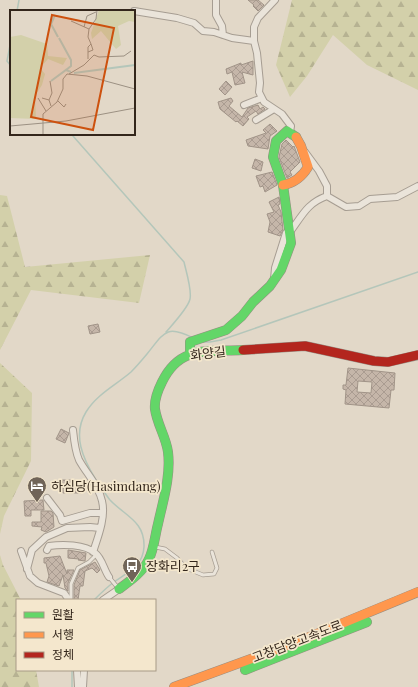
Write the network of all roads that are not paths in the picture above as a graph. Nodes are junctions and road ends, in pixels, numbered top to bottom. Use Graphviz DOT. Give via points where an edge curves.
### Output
graph roads {
  1 [pos="216,0"];
  2 [pos="275,0"];
  3 [pos="135,11"];
  4 [pos="223,35"];
  5 [pos="254,41"];
  6 [pos="262,98"];
  7 [pos="244,106"];
  8 [pos="274,109"];
  9 [pos="256,120"];
  10 [pos="290,132"];
  11 [pos="304,150"];
  12 [pos="283,185"];
  13 [pos="418,186"];
  14 [pos="327,196"];
  15 [pos="290,232"];
  16 [pos="190,353"];
  17 [pos="418,355"];
  18 [pos="73,430"];
  19 [pos="47,498"];
  20 [pos="103,513"];
  21 [pos="100,528"];
  22 [pos="153,547"];
  23 [pos="48,550"];
  24 [pos="21,551"];
  25 [pos="212,552"];
  26 [pos="95,554"];
  27 [pos="27,569"];
  28 [pos="109,577"];
  29 [pos="117,586"];
  30 [pos="418,592"];
  31 [pos="69,599"];
  32 [pos="70,599"];
  33 [pos="105,599"];
  34 [pos="110,599"];
  35 [pos="418,600"];
  36 [pos="77,671"];
  37 [pos="84,671"];
  38 [pos="78,687"];
  39 [pos="83,687"];
  40 [pos="174,687"];
  41 [pos="197,687"];
  1 -- 4 [label="street" via="216,15 222,26"];
  2 -- 5 [label="street" via="258,18 254,27"];
  3 -- 4 [label="street" via="177,18 194,23 203,31"];
  4 -- 5 [label="street"];
  5 -- 6 [label="street" via="259,92"];
  6 -- 7 [label="street"];
  6 -- 8 [label="street"];
  8 -- 9 [label="street"];
  8 -- 10 [label="street" via="282,114 291,126"];
  10 -- 11 [label="main road"];
  10 -- 12 [label="main road" via="287,131 276,141 273,152"];
  11 -- 12 [label="main road" via="308,167 303,176 292,184"];
  11 -- 14 [label="street" via="319,171 326,186"];
  12 -- 15 [label="main road"];
  13 -- 14 [label="street" via="397,196 370,199 359,206 346,207"];
  14 -- 15 [label="street" via="306,208"];
  15 -- 16 [label="main road" via="291,243 287,256 270,286 226,330 190,342"];
  16 -- 17 [label="main road, 화양길" via="299,346 316,347 374,361 388,362"];
  16 -- 22 [label="main road, 화양길" via="172,365 157,393 155,408 169,461"];
  18 -- 20 [label="street" via="78,458 98,490"];
  19 -- 20 [label="street" via="62,521"];
  20 -- 21 [label="street"];
  21 -- 26 [label="street"];
  21 -- 27 [label="street" via="67,528 46,537 32,550"];
  22 -- 25 [label="lane" via="165,549 186,568 203,575 214,574 217,568"];
  22 -- 29 [label="main road, 화양길" via="144,569"];
  23 -- 26 [label="street" via="49,546 79,546"];
  24 -- 27 [label="street"];
  26 -- 28 [label="street"];
  26 -- 32 [label="lane" via="89,562 78,568 70,584"];
  27 -- 31 [label="street" via="38,583 64,593"];
  28 -- 29 [label="lane"];
  29 -- 33 [label="street, 화양길"];
  29 -- 34 [label="street, 화양길"];
  30 -- 40 [label="main road, 고창담양고속도로" via="358,618"];
  35 -- 41 [label="main road, 고창담양고속도로" via="351,629"];
  36 -- 38 [label="street"];
  37 -- 39 [label="street"];
}
